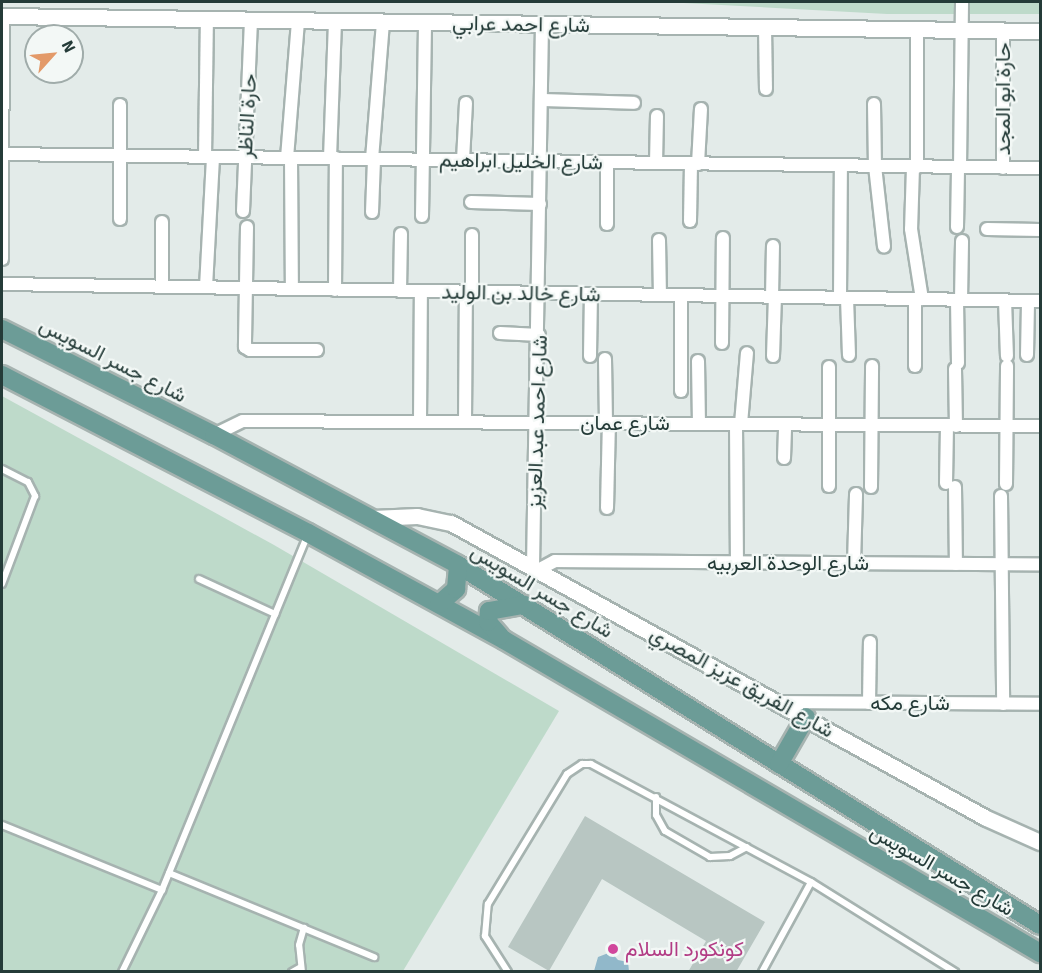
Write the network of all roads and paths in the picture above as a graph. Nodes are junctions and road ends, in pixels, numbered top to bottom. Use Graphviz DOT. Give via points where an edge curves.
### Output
graph roads {
  1 [pos="962,2"];
  2 [pos="2,16"];
  3 [pos="207,19"];
  4 [pos="251,20"];
  5 [pos="298,20"];
  6 [pos="335,21"];
  7 [pos="383,22"];
  8 [pos="425,22"];
  9 [pos="542,24"];
  10 [pos="765,27"];
  11 [pos="917,30"];
  12 [pos="959,30"];
  13 [pos="1003,31"];
  14 [pos="1041,31"];
  15 [pos="766,89"];
  16 [pos="541,100"];
  17 [pos="466,103"];
  18 [pos="634,104"];
  19 [pos="874,104"];
  20 [pos="120,105"];
  21 [pos="701,109"];
  22 [pos="657,116"];
  23 [pos="2,154"];
  24 [pos="120,156"];
  25 [pos="209,157"];
  26 [pos="245,157"];
  27 [pos="289,158"];
  28 [pos="333,158"];
  29 [pos="373,159"];
  30 [pos="423,160"];
  31 [pos="463,160"];
  32 [pos="539,161"];
  33 [pos="607,162"];
  34 [pos="656,163"];
  35 [pos="695,163"];
  36 [pos="841,165"];
  37 [pos="875,166"];
  38 [pos="915,167"];
  39 [pos="959,167"];
  40 [pos="1003,168"];
  41 [pos="1041,168"];
  42 [pos="471,202"];
  43 [pos="540,204"];
  44 [pos="243,211"];
  45 [pos="372,212"];
  46 [pos="422,216"];
  47 [pos="120,219"];
  48 [pos="690,221"];
  49 [pos="162,222"];
  50 [pos="607,224"];
  51 [pos="247,227"];
  52 [pos="957,227"];
  53 [pos="987,229"];
  54 [pos="1041,230"];
  55 [pos="401,234"];
  56 [pos="472,235"];
  57 [pos="723,238"];
  58 [pos="659,240"];
  59 [pos="962,241"];
  60 [pos="773,246"];
  61 [pos="884,246"];
  62 [pos="2,259"];
  63 [pos="2,284"];
  64 [pos="162,287"];
  65 [pos="206,287"];
  66 [pos="246,288"];
  67 [pos="292,289"];
  68 [pos="335,290"];
  69 [pos="400,291"];
  70 [pos="421,291"];
  71 [pos="469,292"];
  72 [pos="540,294"];
  73 [pos="591,294"];
  74 [pos="660,295"];
  75 [pos="681,296"];
  76 [pos="722,296"];
  77 [pos="774,297"];
  78 [pos="843,298"];
  79 [pos="918,299"];
  80 [pos="959,300"];
  81 [pos="1005,300"];
  82 [pos="1034,301"];
  83 [pos="2,329"];
  84 [pos="500,333"];
  85 [pos="539,335"];
  86 [pos="722,343"];
  87 [pos="316,350"];
  88 [pos="747,353"];
  89 [pos="849,355"];
  90 [pos="1027,355"];
  91 [pos="590,356"];
  92 [pos="773,356"];
  93 [pos="605,359"];
  94 [pos="698,362"];
  95 [pos="872,366"];
  96 [pos="915,366"];
  97 [pos="829,367"];
  98 [pos="2,375"];
  99 [pos="681,391"];
  100 [pos="420,422"];
  101 [pos="465,422"];
  102 [pos="536,423"];
  103 [pos="608,423"];
  104 [pos="699,424"];
  105 [pos="739,424"];
  106 [pos="785,424"];
  107 [pos="829,425"];
  108 [pos="872,425"];
  109 [pos="952,426"];
  110 [pos="1006,426"];
  111 [pos="1041,426"];
  112 [pos="214,435"];
  113 [pos="784,458"];
  114 [pos="2,469"];
  115 [pos="1006,484"];
  116 [pos="829,486"];
  117 [pos="871,487"];
  118 [pos="856,494"];
  119 [pos="1001,496"];
  120 [pos="607,508"];
  121 [pos="372,518"];
  122 [pos="308,533"];
  123 [pos="737,562"];
  124 [pos="854,563"];
  125 [pos="956,564"];
  126 [pos="1001,564"];
  127 [pos="1041,564"];
  128 [pos="458,565"];
  129 [pos="536,568"];
  130 [pos="199,579"];
  131 [pos="2,585"];
  132 [pos="439,604"];
  133 [pos="524,605"];
  134 [pos="275,614"];
  135 [pos="504,640"];
  136 [pos="870,642"];
  137 [pos="780,702"];
  138 [pos="869,703"];
  139 [pos="1003,704"];
  140 [pos="1041,704"];
  141 [pos="806,717"];
  142 [pos="779,764"];
  143 [pos="656,797"];
  144 [pos="2,825"];
  145 [pos="1041,842"];
  146 [pos="747,847"];
  147 [pos="169,873"];
  148 [pos="811,882"];
  149 [pos="162,890"];
  150 [pos="1041,925"];
  151 [pos="304,928"];
  152 [pos="1041,953"];
  153 [pos="374,957"];
  154 [pos="302,970"];
  155 [pos="122,972"];
  156 [pos="292,972"];
  157 [pos="508,972"];
  158 [pos="762,972"];
  159 [pos="955,972"];
  1 -- 12 [label="street"];
  2 -- 3 [label="street, شارع احمد عرابي"];
  2 -- 23 [label="street"];
  3 -- 4 [label="street, شارع احمد عرابي"];
  3 -- 25 [label="street"];
  4 -- 5 [label="street, شارع احمد عرابي"];
  4 -- 26 [label="street, حارة الناظر"];
  5 -- 6 [label="street, شارع احمد عرابي"];
  5 -- 27 [label="street"];
  6 -- 7 [label="street, شارع احمد عرابي"];
  6 -- 28 [label="street"];
  7 -- 8 [label="street, شارع احمد عرابي"];
  7 -- 29 [label="street"];
  8 -- 9 [label="street, شارع احمد عرابي"];
  8 -- 30 [label="street"];
  9 -- 10 [label="street, شارع احمد عرابي"];
  9 -- 16 [label="street, شارع احمد عبد العزيز"];
  10 -- 11 [label="street, شارع احمد عرابي"];
  10 -- 15 [label="street"];
  11 -- 12 [label="street, شارع احمد عرابي"];
  11 -- 38 [label="street"];
  12 -- 13 [label="street, شارع احمد عرابي"];
  12 -- 39 [label="street"];
  13 -- 14 [label="street, شارع احمد عرابي"];
  13 -- 40 [label="street, حارة ابو المجد"];
  16 -- 18 [label="street"];
  16 -- 32 [label="street, شارع احمد عبد العزيز"];
  17 -- 31 [label="street"];
  19 -- 37 [label="street"];
  20 -- 24 [label="street"];
  21 -- 35 [label="street"];
  22 -- 34 [label="street"];
  23 -- 24 [label="street, شارع الخليل ابراهيم"];
  23 -- 62 [label="street"];
  24 -- 25 [label="street, شارع الخليل ابراهيم"];
  24 -- 47 [label="street"];
  25 -- 26 [label="street, شارع الخليل ابراهيم"];
  25 -- 65 [label="street"];
  26 -- 27 [label="street, شارع الخليل ابراهيم"];
  26 -- 44 [label="street, حارة الناظر"];
  27 -- 28 [label="street, شارع الخليل ابراهيم"];
  27 -- 67 [label="street"];
  28 -- 29 [label="street, شارع الخليل ابراهيم"];
  28 -- 68 [label="street"];
  29 -- 30 [label="street, شارع الخليل ابراهيم"];
  29 -- 45 [label="street"];
  30 -- 31 [label="street, شارع الخليل ابراهيم"];
  30 -- 46 [label="street"];
  31 -- 32 [label="street, شارع الخليل ابراهيم"];
  32 -- 33 [label="street, شارع الخليل ابراهيم"];
  32 -- 43 [label="street, شارع احمد عبد العزيز"];
  33 -- 34 [label="street, شارع الخليل ابراهيم"];
  33 -- 50 [label="street"];
  34 -- 35 [label="street, شارع الخليل ابراهيم"];
  35 -- 36 [label="street, شارع الخليل ابراهيم"];
  35 -- 48 [label="street"];
  36 -- 37 [label="street, شارع الخليل ابراهيم"];
  36 -- 78 [label="street"];
  37 -- 38 [label="street, شارع الخليل ابراهيم"];
  37 -- 61 [label="street"];
  38 -- 39 [label="street, شارع الخليل ابراهيم"];
  38 -- 79 [label="street" via="911,229"];
  39 -- 40 [label="street, شارع الخليل ابراهيم"];
  39 -- 52 [label="street"];
  40 -- 41 [label="street, شارع الخليل ابراهيم"];
  42 -- 43 [label="street"];
  43 -- 72 [label="street, شارع احمد عبد العزيز"];
  49 -- 64 [label="street"];
  51 -- 66 [label="street"];
  53 -- 54 [label="street"];
  55 -- 69 [label="street"];
  56 -- 71 [label="street"];
  57 -- 76 [label="street"];
  58 -- 74 [label="street"];
  59 -- 80 [label="street"];
  60 -- 77 [label="street"];
  63 -- 64 [label="street, شارع خالد بن الوليد"];
  64 -- 65 [label="street, شارع خالد بن الوليد"];
  65 -- 66 [label="street, شارع خالد بن الوليد"];
  66 -- 67 [label="street, شارع خالد بن الوليد"];
  66 -- 87 [label="street" via="247,349"];
  67 -- 68 [label="street, شارع خالد بن الوليد"];
  68 -- 69 [label="street, شارع خالد بن الوليد"];
  69 -- 70 [label="street, شارع خالد بن الوليد"];
  70 -- 71 [label="street, شارع خالد بن الوليد"];
  70 -- 100 [label="street"];
  71 -- 72 [label="street, شارع خالد بن الوليد"];
  71 -- 101 [label="street"];
  72 -- 73 [label="street, شارع خالد بن الوليد"];
  72 -- 85 [label="street, شارع احمد عبد العزيز"];
  73 -- 74 [label="street, شارع خالد بن الوليد"];
  73 -- 91 [label="street"];
  74 -- 75 [label="street, شارع خالد بن الوليد"];
  75 -- 76 [label="street, شارع خالد بن الوليد"];
  75 -- 99 [label="street"];
  76 -- 77 [label="street, شارع خالد بن الوليد"];
  76 -- 86 [label="street"];
  77 -- 78 [label="street, شارع خالد بن الوليد"];
  77 -- 92 [label="street"];
  78 -- 79 [label="street, شارع خالد بن الوليد"];
  78 -- 89 [label="street"];
  79 -- 80 [label="street, شارع خالد بن الوليد"];
  79 -- 96 [label="street"];
  80 -- 81 [label="street, شارع خالد بن الوليد"];
  80 -- 109 [label="street"];
  81 -- 82 [label="street, شارع خالد بن الوليد"];
  81 -- 110 [label="street"];
  82 -- 90 [label="street"];
  83 -- 112 [label="main road, شارع جسر السويس"];
  84 -- 85 [label="street"];
  85 -- 102 [label="street, شارع احمد عبد العزيز"];
  88 -- 105 [label="street"];
  93 -- 103 [label="street"];
  94 -- 104 [label="street"];
  95 -- 108 [label="street"];
  97 -- 107 [label="street"];
  98 -- 122 [label="main road, شارع جسر السويس"];
  100 -- 101 [label="street, شارع عمان"];
  100 -- 112 [label="street, شارع عمان" via="243,421"];
  101 -- 102 [label="street, شارع عمان"];
  102 -- 103 [label="street, شارع عمان"];
  102 -- 129 [label="street, شارع احمد عبد العزيز"];
  103 -- 104 [label="street, شارع عمان"];
  103 -- 120 [label="street"];
  104 -- 105 [label="street, شارع عمان"];
  105 -- 106 [label="street, شارع عمان"];
  105 -- 123 [label="street"];
  106 -- 107 [label="street, شارع عمان"];
  106 -- 113 [label="street"];
  107 -- 108 [label="street, شارع عمان"];
  107 -- 116 [label="street"];
  108 -- 109 [label="street, شارع عمان"];
  108 -- 117 [label="street"];
  109 -- 110 [label="street, شارع عمان"];
  109 -- 125 [label="street" via="950,485"];
  110 -- 111 [label="street, شارع عمان"];
  110 -- 115 [label="street"];
  112 -- 121 [label="main road, شارع جسر السويس"];
  114 -- 131 [label="lane" via="28,482 35,496"];
  118 -- 124 [label="street"];
  119 -- 126 [label="street"];
  121 -- 128 [label="main road, شارع جسر السويس"];
  121 -- 129 [label="street, شارع الفريق عزيز المصري" via="417,516 451,523"];
  122 -- 132 [label="main road, شارع جسر السويس"];
  122 -- 134 [label="lane"];
  123 -- 124 [label="street, شارع الوحدة العربيه"];
  123 -- 129 [label="street, شارع الوحدة العربيه" via="555,561"];
  124 -- 125 [label="street, شارع الوحدة العربيه"];
  125 -- 126 [label="street, شارع الوحدة العربيه"];
  126 -- 127 [label="street, شارع الوحدة العربيه"];
  126 -- 139 [label="street"];
  128 -- 132 [label="main road" via="456,589"];
  128 -- 133 [label="main road, شارع جسر السويس"];
  129 -- 137 [label="street, شارع الفريق عزيز المصري"];
  130 -- 134 [label="lane"];
  132 -- 135 [label="main road, شارع جسر السويس"];
  133 -- 135 [label="main road" via="494,608 487,614 490,625"];
  133 -- 142 [label="main road, شارع جسر السويس"];
  134 -- 147 [label="lane"];
  135 -- 152 [label="main road, شارع جسر السويس"];
  136 -- 138 [label="street"];
  137 -- 138 [label="street, شارع مكه"];
  137 -- 141 [label="street, شارع الفريق عزيز المصري"];
  138 -- 139 [label="street, شارع مكه"];
  139 -- 140 [label="street, شارع مكه"];
  141 -- 142 [label="main road"];
  141 -- 145 [label="street, شارع الفريق عزيز المصري" via="986,818"];
  142 -- 150 [label="main road, شارع جسر السويس"];
  143 -- 146 [label="lane"];
  143 -- 146 [label="lane" via="656,815 665,831 710,857 730,856"];
  143 -- 157 [label="lane" via="591,764 582,764 567,774 488,904 485,936"];
  144 -- 149 [label="lane"];
  146 -- 148 [label="lane"];
  147 -- 149 [label="lane"];
  147 -- 151 [label="lane"];
  148 -- 158 [label="lane"];
  148 -- 159 [label="lane"];
  149 -- 155 [label="lane"];
  151 -- 153 [label="lane"];
  151 -- 154 [label="lane" via="298,945"];
  154 -- 156 [label="lane"];
}
